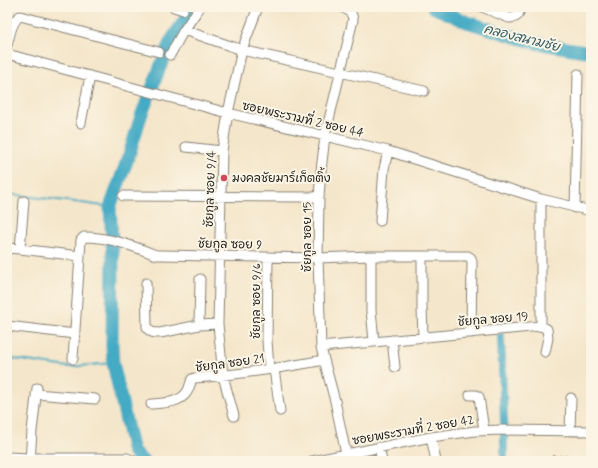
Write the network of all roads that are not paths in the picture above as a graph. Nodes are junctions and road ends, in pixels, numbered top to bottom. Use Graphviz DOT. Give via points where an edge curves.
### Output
graph roads {
  1 [pos="200,7"];
  2 [pos="258,7"];
  3 [pos="342,7"];
  4 [pos="482,7"];
  5 [pos="520,7"];
  6 [pos="184,30"];
  7 [pos="242,50"];
  8 [pos="159,52"];
  9 [pos="7,54"];
  10 [pos="170,55"];
  11 [pos="340,72"];
  12 [pos="578,74"];
  13 [pos="90,76"];
  14 [pos="424,91"];
  15 [pos="228,113"];
  16 [pos="81,123"];
  17 [pos="325,136"];
  18 [pos="186,147"];
  19 [pos="222,150"];
  20 [pos="388,151"];
  21 [pos="123,196"];
  22 [pos="221,196"];
  23 [pos="319,197"];
  24 [pos="541,200"];
  25 [pos="24,201"];
  26 [pos="575,208"];
  27 [pos="591,211"];
  28 [pos="380,221"];
  29 [pos="7,248"];
  30 [pos="20,248"];
  31 [pos="80,256"];
  32 [pos="220,256"];
  33 [pos="371,256"];
  34 [pos="268,257"];
  35 [pos="422,257"];
  36 [pos="318,258"];
  37 [pos="200,279"];
  38 [pos="146,283"];
  39 [pos="218,324"];
  40 [pos="199,325"];
  41 [pos="7,326"];
  42 [pos="542,326"];
  43 [pos="472,333"];
  44 [pos="75,334"];
  45 [pos="423,338"];
  46 [pos="392,340"];
  47 [pos="374,341"];
  48 [pos="321,347"];
  49 [pos="545,352"];
  50 [pos="74,359"];
  51 [pos="324,360"];
  52 [pos="395,367"];
  53 [pos="272,369"];
  54 [pos="222,376"];
  55 [pos="470,395"];
  56 [pos="570,398"];
  57 [pos="95,399"];
  58 [pos="152,404"];
  59 [pos="280,411"];
  60 [pos="234,416"];
  61 [pos="484,430"];
  62 [pos="570,431"];
  63 [pos="591,431"];
  64 [pos="431,437"];
  65 [pos="379,447"];
  66 [pos="346,454"];
  67 [pos="7,457"];
  68 [pos="30,459"];
  69 [pos="81,459"];
  70 [pos="329,459"];
  71 [pos="129,460"];
  72 [pos="312,461"];
  73 [pos="382,461"];
  74 [pos="436,461"];
  1 -- 6 [label="street"];
  2 -- 7 [label="street, ชัยกูล ซอย 9/4"];
  3 -- 11 [label="street, ชัยกูล ซอย 15" via="349,10 353,20"];
  4 -- 5 [label="street" via="509,18 517,16"];
  6 -- 7 [label="street"];
  6 -- 10 [label="street"];
  7 -- 11 [label="street"];
  7 -- 15 [label="street, ชัยกูล ซอย 9/4"];
  8 -- 9 [label="street" via="20,16 14,22"];
  9 -- 13 [label="street, ซอยพระรามที่ 2 ซอย 44"];
  11 -- 14 [label="street"];
  11 -- 17 [label="street, ชัยกูล ซอย 15"];
  12 -- 26 [label="street"];
  13 -- 15 [label="street, ซอยพระรามที่ 2 ซอย 44"];
  13 -- 16 [label="street"];
  15 -- 17 [label="street, ซอยพระรามที่ 2 ซอย 44"];
  15 -- 19 [label="street, ชัยกูล ซอย 9/4"];
  17 -- 20 [label="street, ซอยพระรามที่ 2 ซอย 44"];
  17 -- 23 [label="street, ชัยกูล ซอย 15"];
  18 -- 19 [label="street"];
  19 -- 22 [label="street, ชัยกูล ซอย 9/4"];
  20 -- 24 [label="street, ซอยพระรามที่ 2 ซอย 44"];
  20 -- 28 [label="street"];
  21 -- 22 [label="street"];
  22 -- 23 [label="street"];
  22 -- 32 [label="street, ชัยกูล ซอย 9/4"];
  23 -- 36 [label="street, ชัยกูล ซอย 15"];
  24 -- 26 [label="street, ซอยพระรามที่ 2 ซอย 44"];
  24 -- 42 [label="street, ชัยกูล ซอย 19"];
  25 -- 30 [label="street"];
  26 -- 27 [label="street, ซอยพระรามที่ 2 ซอย 44"];
  29 -- 30 [label="street"];
  30 -- 31 [label="street"];
  31 -- 32 [label="street, ชัยกูล ซอย 9" via="84,237 117,241 156,255"];
  31 -- 44 [label="street, ชัยกูล ซอย 9"];
  32 -- 34 [label="street, ชัยกูล ซอย 9"];
  32 -- 39 [label="street, ชัยกูล ซอย 9/4"];
  33 -- 35 [label="street, ชัยกูล ซอย 9"];
  33 -- 36 [label="street, ชัยกูล ซอย 9"];
  33 -- 47 [label="street"];
  34 -- 36 [label="street, ชัยกูล ซอย 9"];
  34 -- 53 [label="street, ชัยกูล ซอย 9/6" via="267,340"];
  35 -- 43 [label="street, ชัยกูล ซอย 9" via="471,258"];
  35 -- 45 [label="street"];
  36 -- 48 [label="street, ชัยกูล ซอย 15"];
  37 -- 40 [label="street"];
  38 -- 40 [label="street" via="149,331 160,333"];
  39 -- 40 [label="street"];
  39 -- 54 [label="street, ชัยกูล ซอย 9/4"];
  41 -- 44 [label="street"];
  42 -- 43 [label="street, ชัยกูล ซอย 19"];
  42 -- 49 [label="street" via="548,333"];
  43 -- 45 [label="street, ชัยกูล ซอย 19"];
  44 -- 50 [label="street, ชัยกูล ซอย 9"];
  45 -- 46 [label="street, ชัยกูล ซอย 19"];
  46 -- 47 [label="street, ชัยกูล ซอย 19"];
  46 -- 52 [label="street"];
  47 -- 48 [label="street, ชัยกูล ซอย 19"];
  48 -- 51 [label="street, ชัยกูล ซอย 15"];
  51 -- 53 [label="street, ชัยกูล ซอย 21"];
  51 -- 66 [label="street, ชัยกูล ซอย 15"];
  53 -- 54 [label="street, ชัยกูล ซอย 21"];
  53 -- 59 [label="street, ชัยกูล ซอย 9/6"];
  54 -- 58 [label="street, ชัยกูล ซอย 21" via="192,379 188,391 176,401"];
  54 -- 60 [label="street, ชัยกูล ซอย 9/4"];
  55 -- 61 [label="street" via="479,397"];
  56 -- 62 [label="street"];
  57 -- 68 [label="street" via="37,391"];
  61 -- 62 [label="street, ซอยพระรามที่ 2 ซอย 42"];
  61 -- 64 [label="street, ซอยพระรามที่ 2 ซอย 42"];
  62 -- 63 [label="street, ซอยพระรามที่ 2 ซอย 42"];
  64 -- 65 [label="street, ซอยพระรามที่ 2 ซอย 42"];
  64 -- 74 [label="street"];
  65 -- 66 [label="street, ซอยพระรามที่ 2 ซอย 42"];
  65 -- 73 [label="street"];
  66 -- 70 [label="street, ซอยพระรามที่ 2 ซอย 42"];
  67 -- 68 [label="street"];
  68 -- 69 [label="street"];
  69 -- 71 [label="street"];
  70 -- 72 [label="street, ซอยพระรามที่ 2 ซอย 42"];
}
